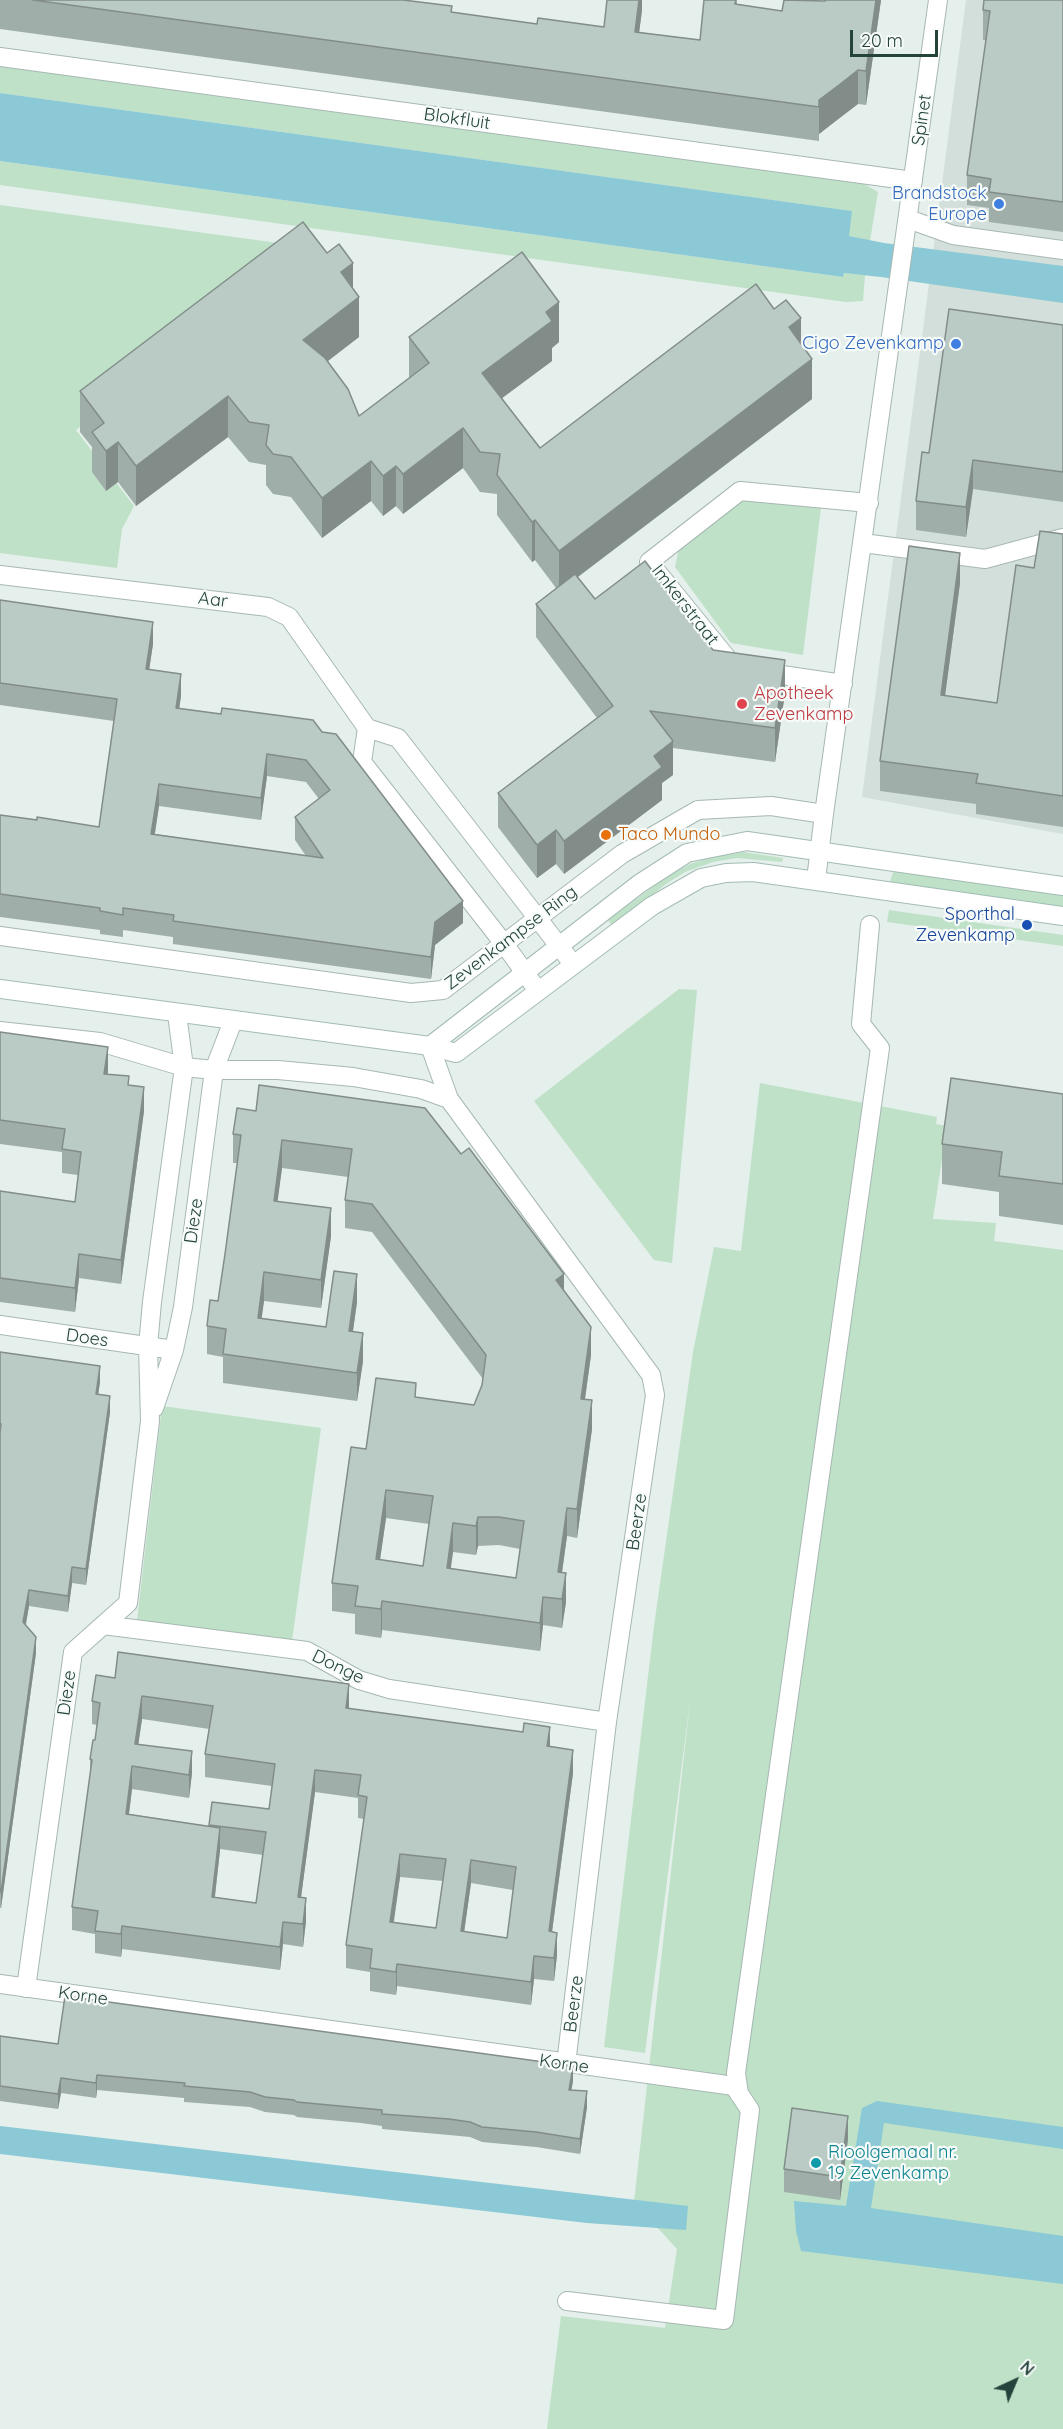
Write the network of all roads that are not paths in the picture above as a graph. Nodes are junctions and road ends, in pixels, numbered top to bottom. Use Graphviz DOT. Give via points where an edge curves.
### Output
graph roads {
  1 [pos="938,0"];
  2 [pos="0,57"];
  3 [pos="913,182"];
  4 [pos="908,219"];
  5 [pos="1063,250"];
  6 [pos="869,502"];
  7 [pos="1063,538"];
  8 [pos="863,543"];
  9 [pos="0,575"];
  10 [pos="843,684"];
  11 [pos="367,728"];
  12 [pos="824,814"];
  13 [pos="820,850"];
  14 [pos="816,880"];
  15 [pos="1063,886"];
  16 [pos="1063,916"];
  17 [pos="538,918"];
  18 [pos="870,925"];
  19 [pos="0,936"];
  20 [pos="505,945"];
  21 [pos="560,947"];
  22 [pos="573,964"];
  23 [pos="526,974"];
  24 [pos="0,989"];
  25 [pos="538,991"];
  26 [pos="177,1014"];
  27 [pos="233,1022"];
  28 [pos="0,1031"];
  29 [pos="430,1046"];
  30 [pos="184,1067"];
  31 [pos="214,1070"];
  32 [pos="449,1099"];
  33 [pos="0,1326"];
  34 [pos="148,1346"];
  35 [pos="174,1350"];
  36 [pos="150,1421"];
  37 [pos="103,1625"];
  38 [pos="607,1722"];
  39 [pos="0,1984"];
  40 [pos="27,1988"];
  41 [pos="566,2064"];
  42 [pos="739,2094"];
  43 [pos="567,2301"];
  1 -- 3 [label="street, Spinet"];
  2 -- 3 [label="street, Blokfluit"];
  3 -- 4 [label="street, Spinet"];
  4 -- 5 [label="street" via="953,235"];
  4 -- 6 [label="street, Spinet"];
  6 -- 8 [label="street"];
  6 -- 10 [label="street, Imkerstraat" via="740,491 649,562 735,668"];
  7 -- 8 [label="street" via="985,559"];
  8 -- 10 [label="street"];
  9 -- 11 [label="street, Aar" via="268,607 289,617"];
  10 -- 12 [label="street"];
  11 -- 17 [label="street" via="398,738"];
  11 -- 20 [label="street" via="362,762"];
  12 -- 13 [label="street"];
  12 -- 17 [label="street, Zevenkampse Ring" via="771,806 698,810 622,854"];
  13 -- 14 [label="street"];
  13 -- 15 [label="street, Zevenkampse Ring"];
  13 -- 21 [label="street, Zevenkampse Ring" via="747,841 687,853 639,884"];
  14 -- 16 [label="street"];
  14 -- 22 [label="street" via="753,872 701,878 652,906"];
  17 -- 20 [label="street, Zevenkampse Ring"];
  17 -- 21 [label="street"];
  18 -- 42 [label="street" via="861,1024 880,1048 736,2073"];
  19 -- 20 [label="street, Zevenkampse Ring" via="411,993 443,990"];
  20 -- 23 [label="street"];
  21 -- 22 [label="street"];
  21 -- 23 [label="street, Zevenkampse Ring"];
  22 -- 25 [label="street"];
  23 -- 25 [label="street"];
  23 -- 29 [label="street, Zevenkampse Ring"];
  24 -- 26 [label="street"];
  25 -- 29 [label="street" via="456,1053"];
  26 -- 27 [label="street"];
  26 -- 30 [label="street, Dieze"];
  27 -- 29 [label="street"];
  27 -- 31 [label="street, Dieze"];
  28 -- 30 [label="street" via="100,1042"];
  29 -- 32 [label="street, Beerze"];
  30 -- 31 [label="street"];
  30 -- 34 [label="street, Dieze"];
  31 -- 32 [label="street" via="278,1070 353,1077 421,1089"];
  31 -- 35 [label="street, Dieze"];
  32 -- 38 [label="street, Beerze" via="651,1375 656,1395"];
  33 -- 34 [label="street, Does"];
  34 -- 35 [label="street, Does"];
  34 -- 36 [label="street, Dieze"];
  35 -- 36 [label="street, Dieze"];
  36 -- 37 [label="street, Dieze" via="128,1603"];
  37 -- 38 [label="street, Donge" via="307,1651 358,1680 389,1689"];
  37 -- 40 [label="street, Dieze" via="73,1652"];
  38 -- 41 [label="street, Beerze"];
  39 -- 40 [label="street, Korne"];
  40 -- 41 [label="street, Korne"];
  41 -- 42 [label="street, Korne" via="734,2086"];
  42 -- 43 [label="street" via="750,2110 724,2320"];
}
